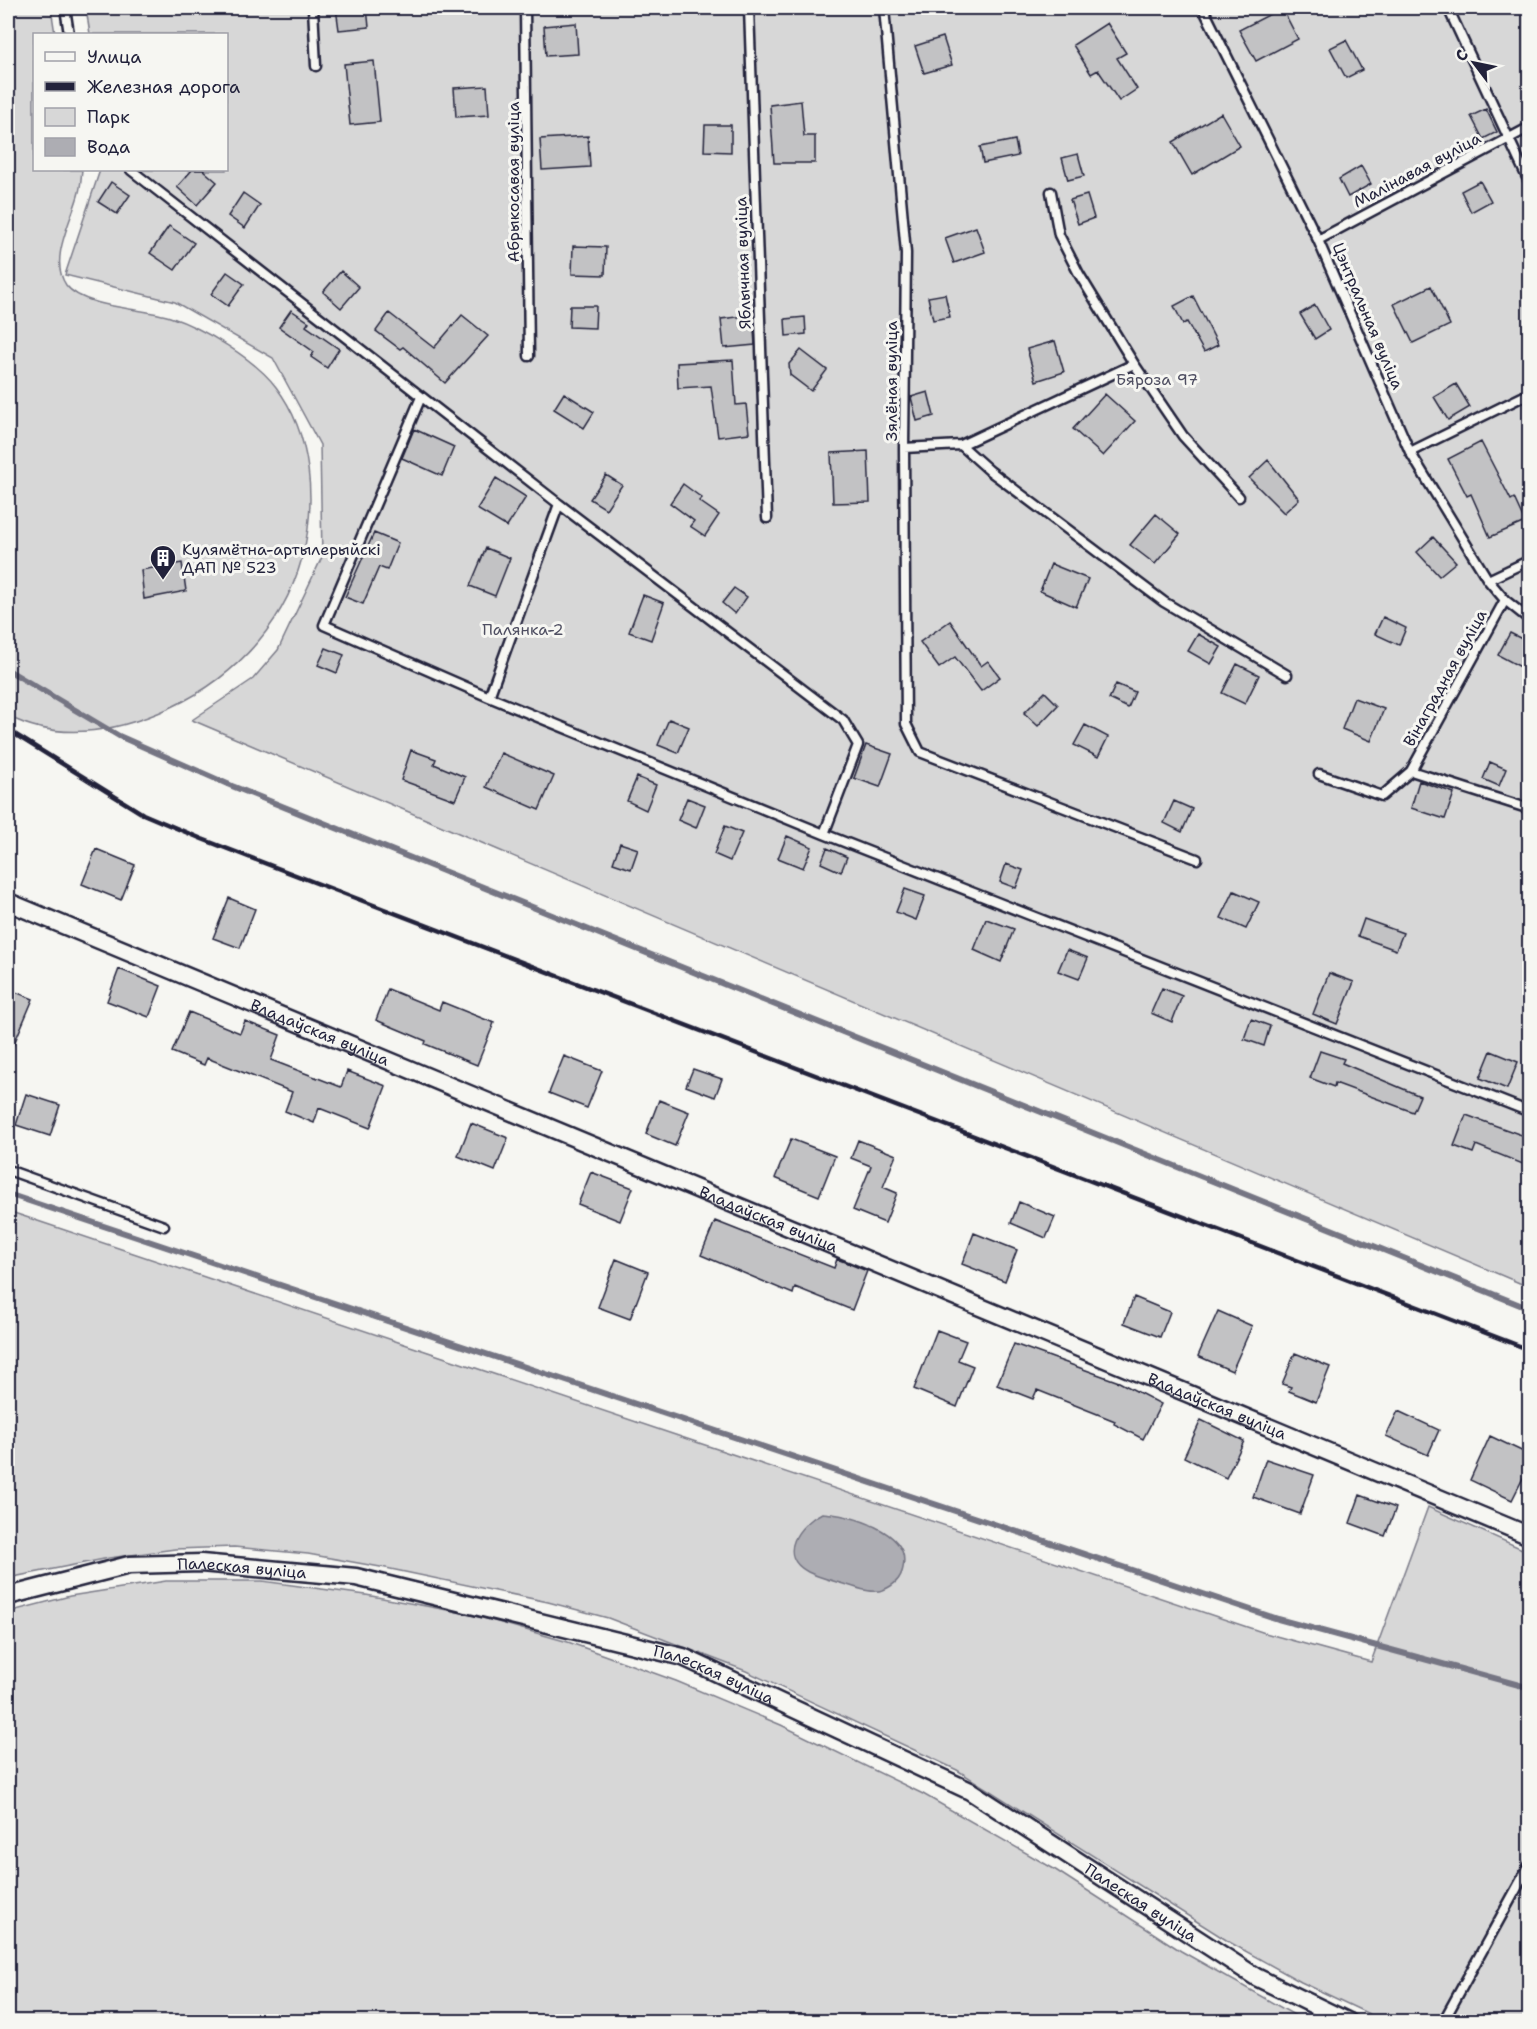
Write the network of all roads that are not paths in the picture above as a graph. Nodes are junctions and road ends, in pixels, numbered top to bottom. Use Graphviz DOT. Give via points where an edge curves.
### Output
graph roads {
  1 [pos="65,8"];
  2 [pos="313,8"];
  3 [pos="525,8"];
  4 [pos="749,8"];
  5 [pos="884,8"];
  6 [pos="1203,8"];
  7 [pos="1448,8"];
  8 [pos="69,33"];
  9 [pos="316,66"];
  10 [pos="1530,127"];
  11 [pos="1509,137"];
  12 [pos="132,171"];
  13 [pos="1530,184"];
  14 [pos="1051,192"];
  15 [pos="1318,240"];
  16 [pos="529,356"];
  17 [pos="1134,364"];
  18 [pos="1530,393"];
  19 [pos="421,397"];
  20 [pos="961,445"];
  21 [pos="904,448"];
  22 [pos="1410,452"];
  23 [pos="1239,497"];
  24 [pos="559,504"];
  25 [pos="767,518"];
  26 [pos="1530,560"];
  27 [pos="1488,580"];
  28 [pos="1505,600"];
  29 [pos="1530,620"];
  30 [pos="1287,675"];
  31 [pos="489,697"];
  32 [pos="1411,771"];
  33 [pos="1319,774"];
  34 [pos="1530,809"];
  35 [pos="824,834"];
  36 [pos="1197,859"];
  37 [pos="8,902"];
  38 [pos="1530,1112"];
  39 [pos="8,1170"];
  40 [pos="164,1226"];
  41 [pos="1530,1536"];
  42 [pos="8,1596"];
  43 [pos="1530,1864"];
  44 [pos="1349,2022"];
  45 [pos="1443,2022"];
  1 -- 8 [label="lane"];
  2 -- 9 [label="lane"];
  3 -- 16 [label="lane, Абрыкосавая вуліца"];
  4 -- 25 [label="lane, Яблычная вуліца"];
  5 -- 21 [label="lane, Зялёная вуліца" via="906,253"];
  6 -- 15 [label="lane, Цэнтральная вуліца"];
  7 -- 11 [label="lane"];
  10 -- 11 [label="lane, Малінавая вуліца"];
  11 -- 13 [label="lane"];
  11 -- 15 [label="lane, Малінавая вуліца"];
  12 -- 19 [label="lane"];
  14 -- 17 [label="lane" via="1059,235"];
  15 -- 22 [label="lane, Цэнтральная вуліца"];
  17 -- 20 [label="lane, Зялёная вуліца"];
  17 -- 23 [label="lane" via="1183,436"];
  18 -- 22 [label="lane"];
  19 -- 24 [label="lane"];
  19 -- 31 [label="lane" via="324,625"];
  20 -- 21 [label="lane, Зялёная вуліца"];
  20 -- 30 [label="lane" via="1164,602"];
  21 -- 36 [label="lane" via="906,724 920,752"];
  22 -- 27 [label="lane, Цэнтральная вуліца"];
  24 -- 31 [label="lane"];
  24 -- 35 [label="lane" via="843,720 858,745"];
  26 -- 27 [label="lane"];
  27 -- 28 [label="lane, Цэнтральная вуліца"];
  28 -- 29 [label="lane, Цэнтральная вуліца"];
  28 -- 32 [label="lane, Вінаградная вуліца"];
  31 -- 35 [label="lane"];
  32 -- 33 [label="lane" via="1382,796"];
  32 -- 34 [label="lane"];
  35 -- 38 [label="lane"];
  37 -- 41 [label="street, Владаўская вуліца"];
  39 -- 40 [label="lane"];
  42 -- 44 [label="street, Палеская вуліца" via="129,1565 201,1563 296,1571 356,1577 683,1657 970,1791 1256,1977"];
  43 -- 45 [label="lane"];
}
